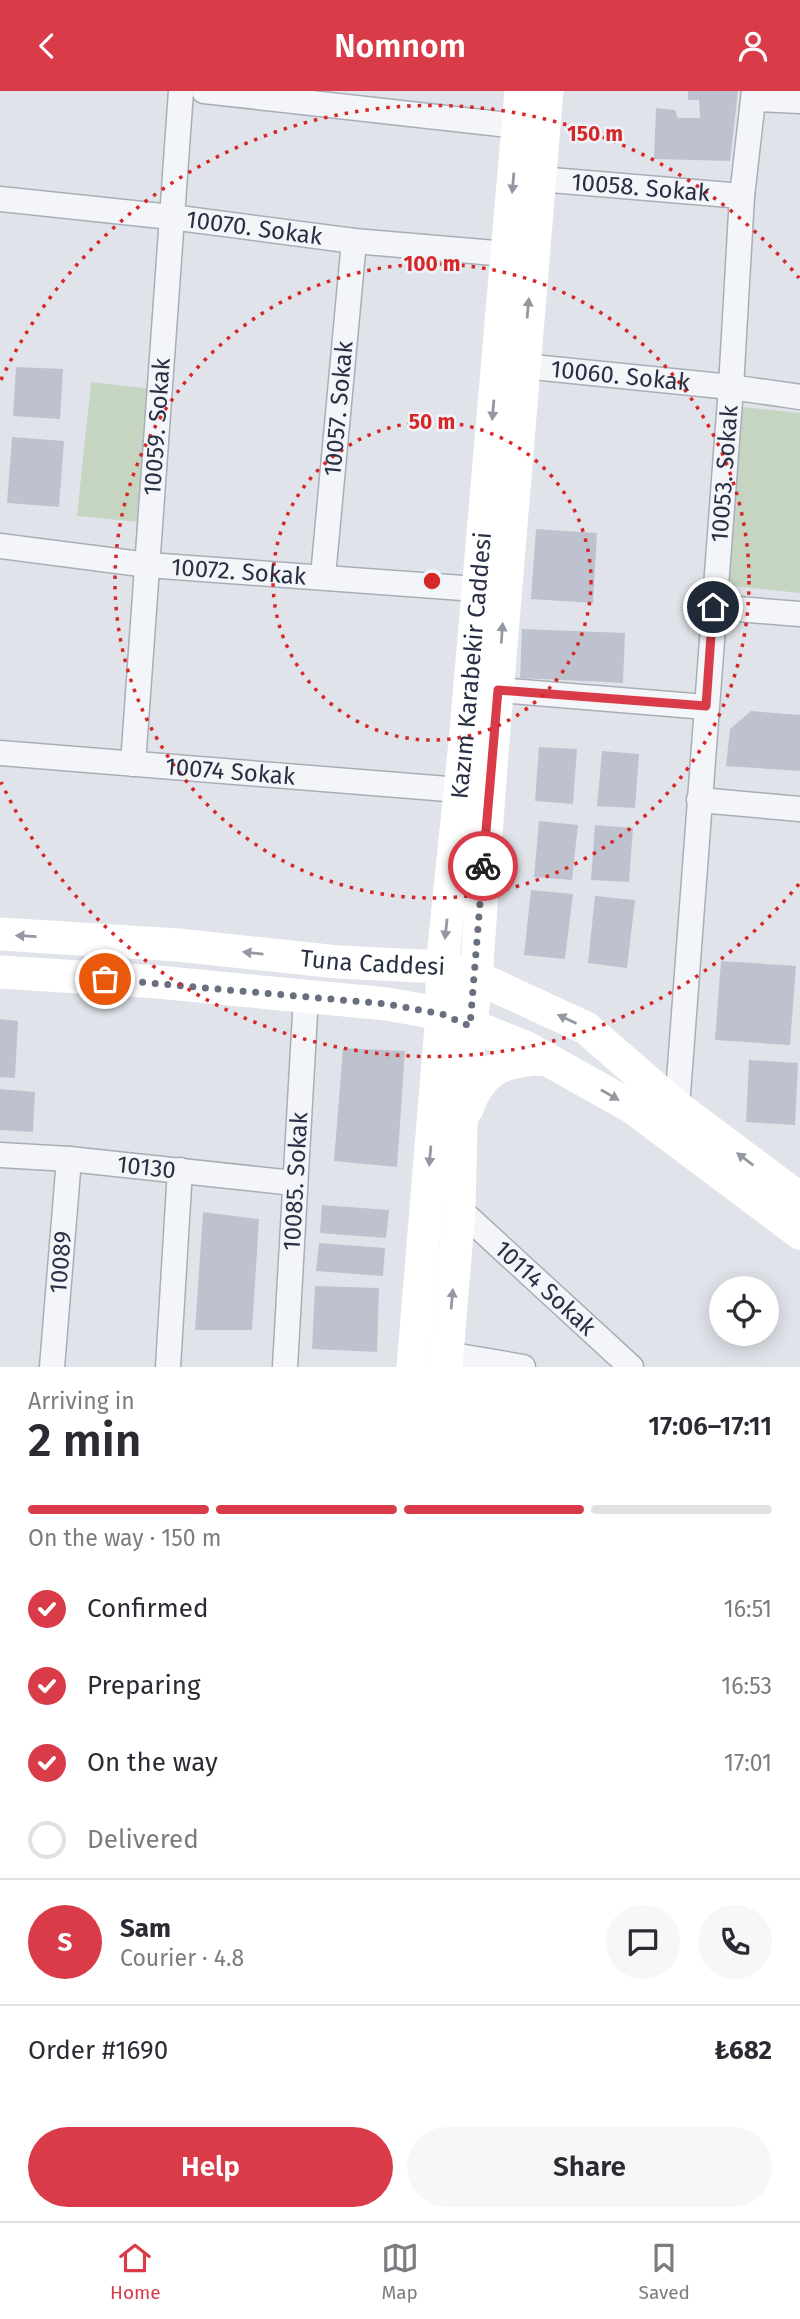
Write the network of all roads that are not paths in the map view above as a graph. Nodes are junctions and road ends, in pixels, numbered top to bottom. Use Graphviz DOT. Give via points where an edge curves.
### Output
graph roads {
  1 [pos="181,91"];
  2 [pos="204,91"];
  3 [pos="521,91"];
  4 [pos="547,91"];
  5 [pos="754,95"];
  6 [pos="800,101"];
  7 [pos="518,126"];
  8 [pos="540,179"];
  9 [pos="742,196"];
  10 [pos="0,199"];
  11 [pos="172,217"];
  12 [pos="354,241"];
  13 [pos="507,254"];
  14 [pos="523,366"];
  15 [pos="731,387"];
  16 [pos="800,397"];
  17 [pos="0,546"];
  18 [pos="148,565"];
  19 [pos="323,576"];
  20 [pos="476,589"];
  21 [pos="713,607"];
  22 [pos="800,614"];
  23 [pos="498,690"];
  24 [pos="706,706"];
  25 [pos="0,753"];
  26 [pos="133,764"];
  27 [pos="460,790"];
  28 [pos="699,800"];
  29 [pos="800,809"];
  30 [pos="0,934"];
  31 [pos="442,967"];
  32 [pos="0,972"];
  33 [pos="476,977"];
  34 [pos="306,996"];
  35 [pos="456,1020"];
  36 [pos="547,1059"];
  37 [pos="677,1107"];
  38 [pos="461,1124"];
  39 [pos="0,1155"];
  40 [pos="69,1159"];
  41 [pos="180,1170"];
  42 [pos="294,1183"];
  43 [pos="800,1199"];
  44 [pos="460,1209"];
  45 [pos="800,1233"];
  46 [pos="447,1360"];
  47 [pos="52,1367"];
  48 [pos="168,1367"];
  49 [pos="285,1367"];
  50 [pos="413,1367"];
  51 [pos="523,1367"];
  52 [pos="631,1367"];
  1 -- 11 [label="street, 10059. Sokak"];
  2 -- 7 [label="street"];
  3 -- 7 [label="street, Kazım Karabekir Caddesi"];
  4 -- 8 [label="street, Kazım Karabekir Caddesi"];
  5 -- 6 [label="street"];
  5 -- 9 [label="street, 10053. Sokak"];
  7 -- 13 [label="street, Kazım Karabekir Caddesi, one-way"];
  8 -- 9 [label="street, 10058. Sokak"];
  14 -- 8 [label="street, Kazım Karabekir Caddesi, one-way"];
  9 -- 15 [label="street, 10053. Sokak"];
  10 -- 11 [label="street, 10070. Sokak"];
  11 -- 12 [label="street, 10070. Sokak"];
  11 -- 18 [label="street, 10059. Sokak"];
  12 -- 13 [label="street, 10070. Sokak"];
  12 -- 19 [label="street, 10057. Sokak"];
  13 -- 20 [label="street, Kazım Karabekir Caddesi, one-way"];
  14 -- 15 [label="street, 10060. Sokak"];
  23 -- 14 [label="street, Kazım Karabekir Caddesi, one-way"];
  15 -- 16 [label="street, 10060. Sokak"];
  15 -- 21 [label="street, 10053. Sokak"];
  17 -- 18 [label="street, 10072. Sokak"];
  18 -- 19 [label="street, 10072. Sokak"];
  18 -- 26 [label="street, 10059. Sokak"];
  19 -- 20 [label="street, 10072. Sokak"];
  20 -- 27 [label="street, Kazım Karabekir Caddesi"];
  21 -- 22 [label="street"];
  21 -- 24 [label="street, 10053. Sokak"];
  23 -- 24 [label="street"];
  23 -- 33 [label="street, Kazım Karabekir Caddesi"];
  24 -- 28 [label="street, 10053. Sokak"];
  25 -- 26 [label="street, 10074 Sokak"];
  26 -- 27 [label="street, 10074 Sokak"];
  27 -- 31 [label="street, Kazım Karabekir Caddesi, one-way"];
  28 -- 29 [label="street"];
  28 -- 37 [label="street, 10053. Sokak"];
  31 -- 30 [label="street, Tuna Caddesi, one-way" via="338,963 177,945"];
  31 -- 33 [label="street, Tuna Caddesi"];
  31 -- 35 [label="street, Kazım Karabekir Caddesi"];
  32 -- 34 [label="street, Tuna Caddesi"];
  33 -- 35 [label="street, Kazım Karabekir Caddesi"];
  37 -- 33 [label="street, Tuna Caddesi, one-way" via="586,1028"];
  34 -- 35 [label="street, Tuna Caddesi" via="387,1004"];
  34 -- 42 [label="street, 10085. Sokak"];
  35 -- 36 [label="street, Tuna Caddesi"];
  35 -- 38 [label="street, Kazım Karabekir Caddesi"];
  35 -- 50 [label="street, Kazım Karabekir Caddesi, one-way"];
  36 -- 38 [label="street" via="521,1059 492,1071 473,1091"];
  36 -- 45 [label="street, Tuna Caddesi, one-way" via="632,1107"];
  43 -- 37 [label="street, Tuna Caddesi, one-way"];
  38 -- 44 [label="street, Kazım Karabekir Caddesi"];
  39 -- 40 [label="street, 10130"];
  40 -- 41 [label="street, 10130"];
  40 -- 47 [label="street, 10089"];
  41 -- 42 [label="street, 10130"];
  41 -- 48 [label="street"];
  42 -- 49 [label="street, 10085. Sokak"];
  46 -- 44 [label="street, Kazım Karabekir Caddesi, one-way"];
  44 -- 52 [label="street, 10114 Sokak"];
  46 -- 51 [label="street"];
}
